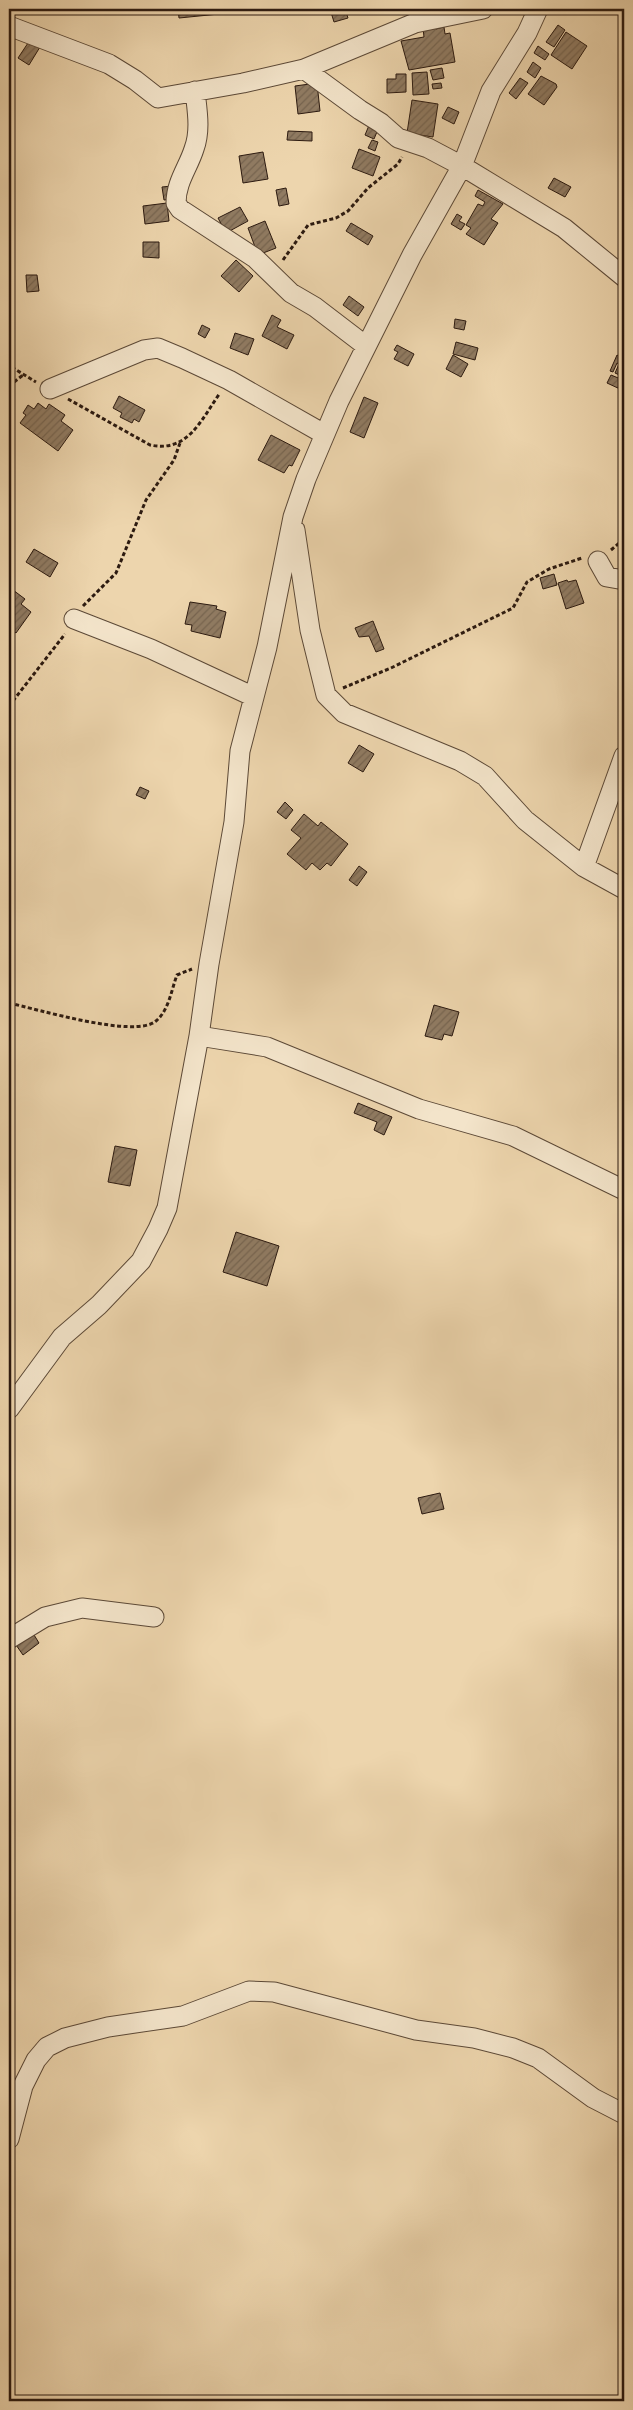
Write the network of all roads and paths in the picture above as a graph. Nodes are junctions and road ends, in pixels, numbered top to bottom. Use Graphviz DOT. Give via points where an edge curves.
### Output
graph roads {
  1 [pos="483,9"];
  2 [pos="538,9"];
  3 [pos="9,26"];
  4 [pos="304,69"];
  5 [pos="195,91"];
  6 [pos="410,143"];
  7 [pos="462,166"];
  8 [pos="276,277"];
  9 [pos="624,277"];
  10 [pos="366,346"];
  11 [pos="9,361"];
  12 [pos="23,375"];
  13 [pos="229,380"];
  14 [pos="9,386"];
  15 [pos="50,389"];
  16 [pos="324,434"];
  17 [pos="180,443"];
  18 [pos="293,517"];
  19 [pos="624,539"];
  20 [pos="598,561"];
  21 [pos="624,580"];
  22 [pos="74,619"];
  23 [pos="326,694"];
  24 [pos="254,697"];
  25 [pos="9,706"];
  26 [pos="624,756"];
  27 [pos="584,867"];
  28 [pos="624,889"];
  29 [pos="209,964"];
  30 [pos="9,1003"];
  31 [pos="199,1036"];
  32 [pos="624,1190"];
  33 [pos="9,1410"];
  34 [pos="154,1617"];
  35 [pos="9,1639"];
  36 [pos="624,2114"];
  37 [pos="9,2139"];
  1 -- 4 [label="street" via="415,23"];
  2 -- 7 [label="street" via="491,91"];
  3 -- 5 [label="street" via="109,64 158,98"];
  4 -- 5 [label="street"];
  4 -- 6 [label="street" via="398,138"];
  5 -- 8 [label="street" via="198,134 179,182 176,203 180,209 255,258"];
  6 -- 7 [label="street" via="428,148"];
  6 -- 8 [label="path" via="398,164 368,188 348,210 336,218 308,225 284,256"];
  7 -- 9 [label="street" via="564,228"];
  7 -- 10 [label="street"];
  8 -- 10 [label="street" via="291,293"];
  10 -- 16 [label="street"];
  11 -- 12 [label="path"];
  12 -- 14 [label="path"];
  12 -- 15 [label="path"];
  13 -- 15 [label="street" via="158,348 144,350"];
  13 -- 16 [label="street"];
  13 -- 17 [label="path" via="192,432"];
  15 -- 17 [label="path" via="150,445 164,448"];
  16 -- 18 [label="street"];
  17 -- 22 [label="path" via="174,460 146,500 116,573"];
  18 -- 23 [label="street" via="310,630"];
  18 -- 24 [label="street"];
  19 -- 20 [label="path"];
  20 -- 21 [label="street" via="606,577"];
  20 -- 23 [label="path" via="579,557 549,569 526,582 513,608 391,668"];
  22 -- 24 [label="street" via="151,649"];
  22 -- 25 [label="path" via="60,642"];
  23 -- 27 [label="street" via="344,713 460,761 485,776 525,820"];
  24 -- 29 [label="street" via="240,751 234,822"];
  26 -- 27 [label="street"];
  27 -- 28 [label="street"];
  29 -- 30 [label="path" via="177,976 164,1012 155,1022 137,1028 116,1027"];
  29 -- 31 [label="street"];
  31 -- 32 [label="street" via="267,1047 419,1109 513,1136"];
  31 -- 33 [label="street" via="167,1208 158,1229 141,1261 99,1305 62,1337"];
  34 -- 35 [label="street" via="82,1608 45,1617"];
  36 -- 37 [label="street" via="593,2098 538,2058 513,2048 474,2038 416,2030 274,1992 249,1991 184,2016 108,2027 65,2038 47,2047 36,2060 23,2086"];
}
